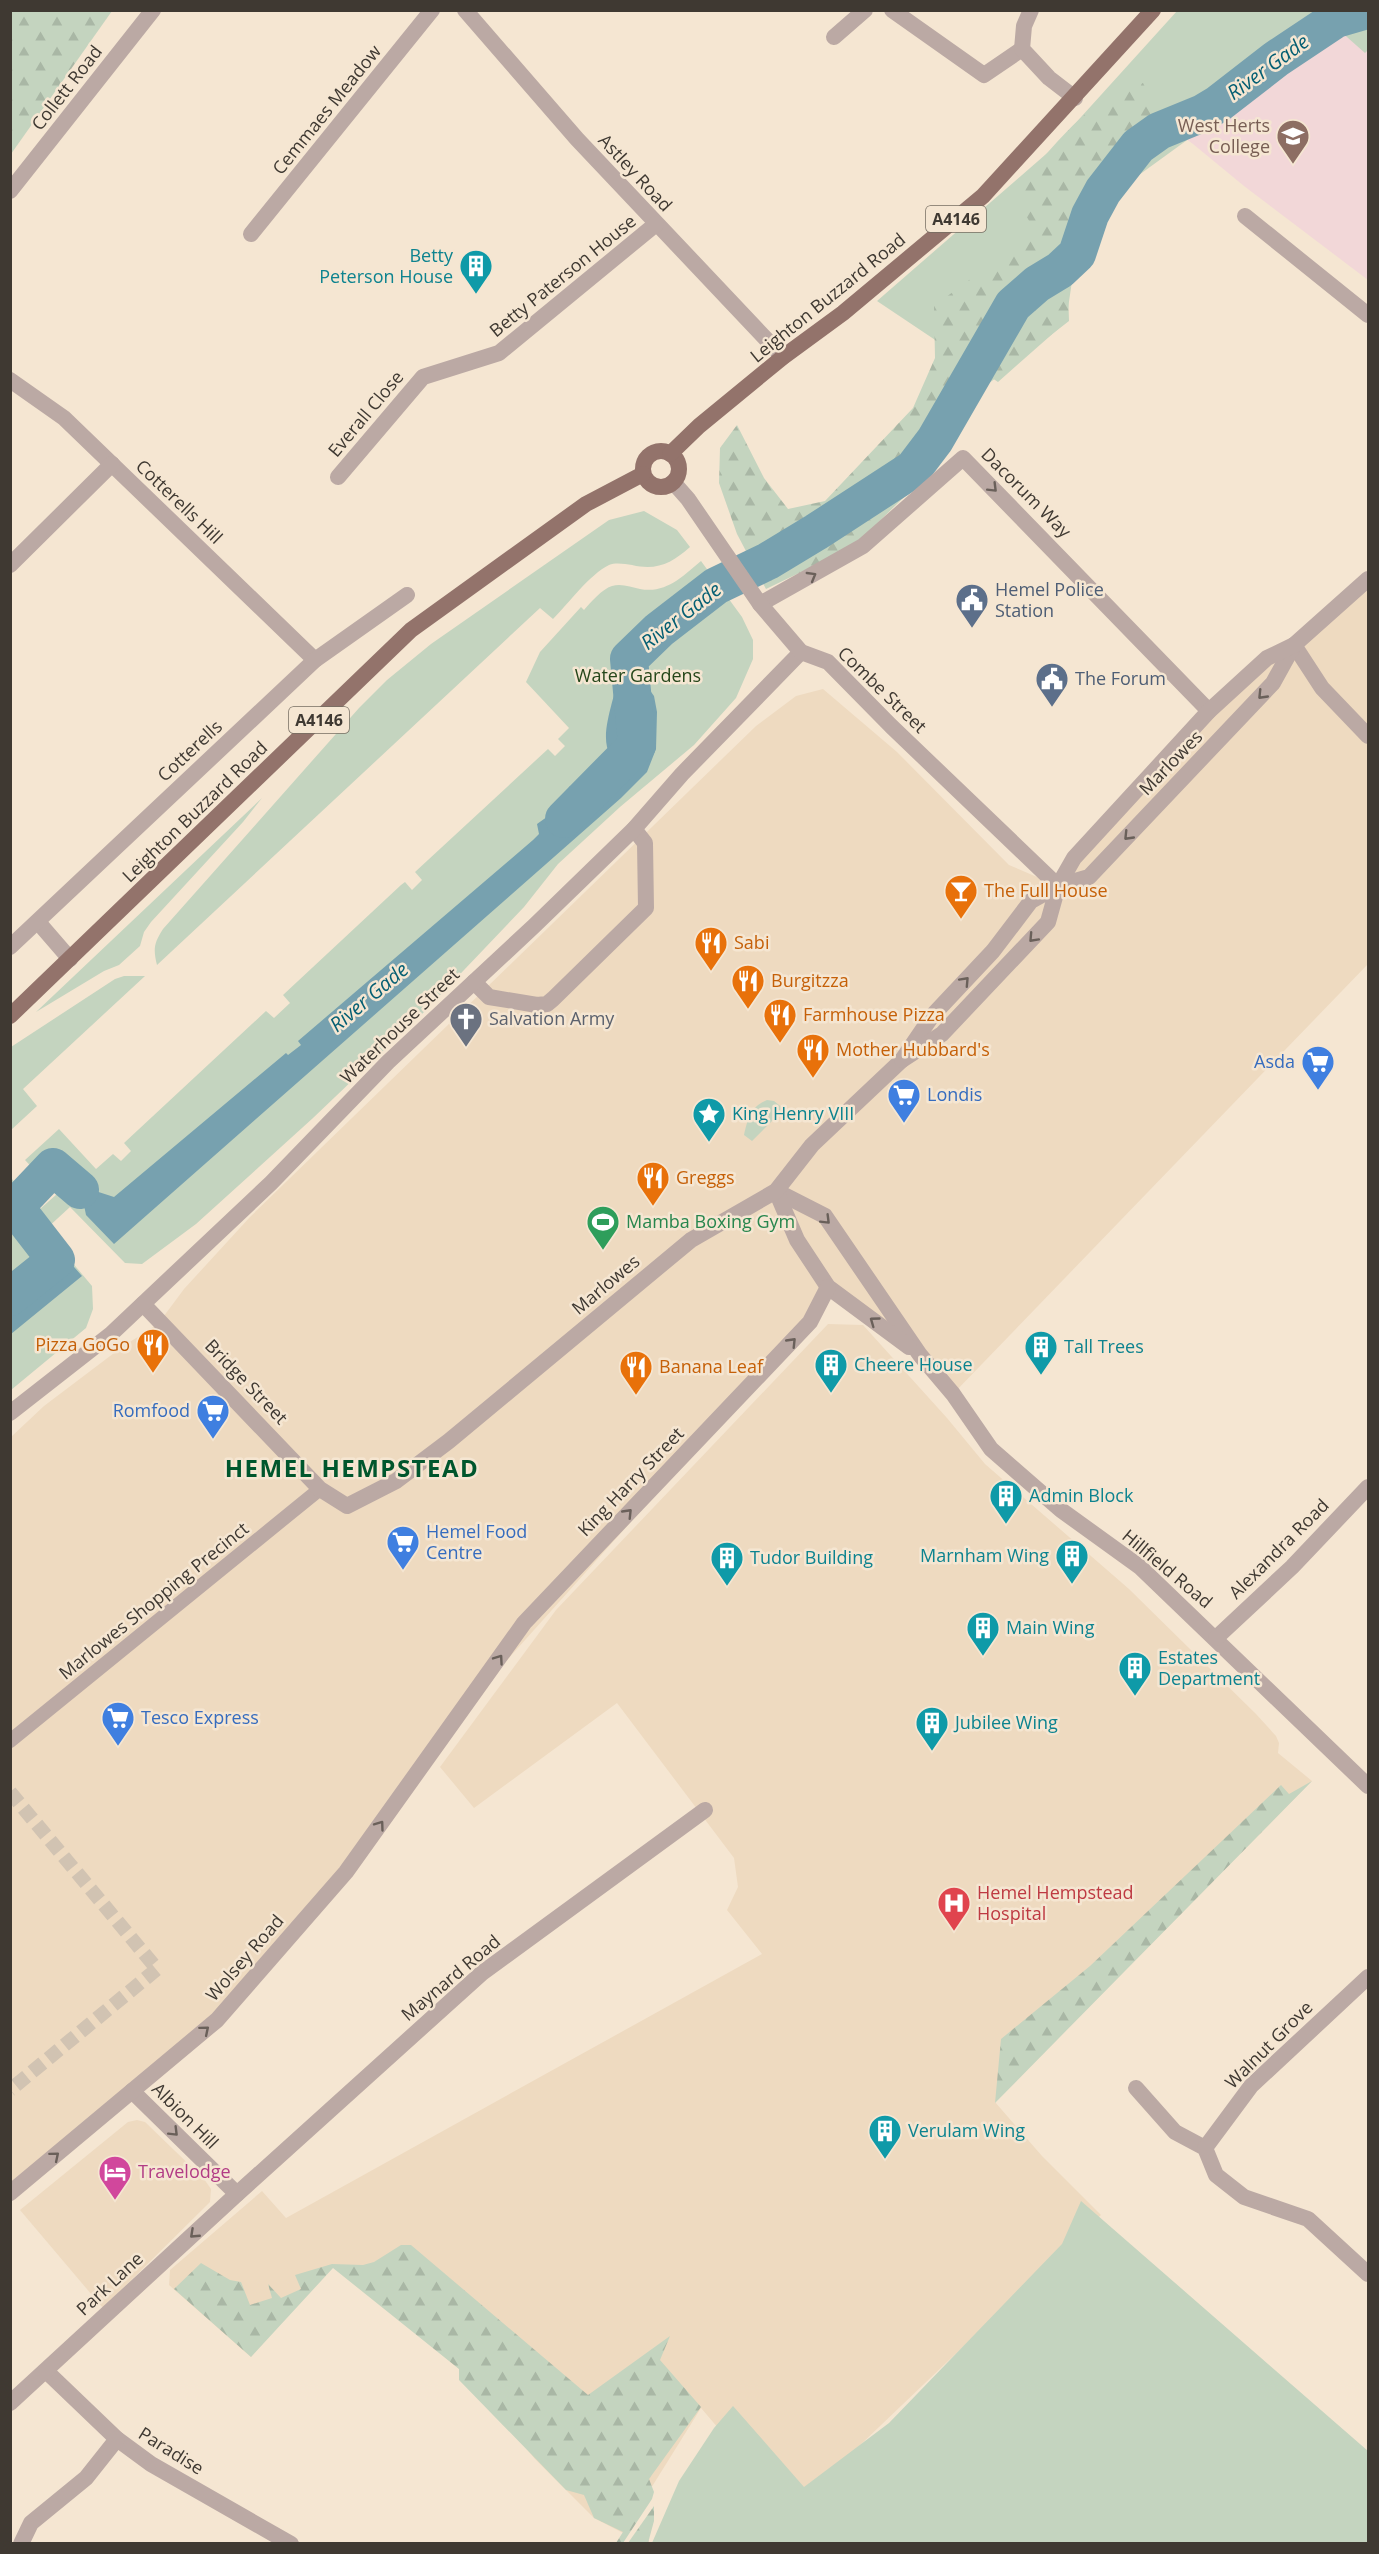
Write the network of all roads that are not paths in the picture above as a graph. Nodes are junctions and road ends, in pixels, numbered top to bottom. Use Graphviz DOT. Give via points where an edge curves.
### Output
graph roads {
  1 [pos="153,10"];
  2 [pos="432,10"];
  3 [pos="465,10"];
  4 [pos="865,10"];
  5 [pos="892,10"];
  6 [pos="1030,10"];
  7 [pos="1153,10"];
  8 [pos="834,37"];
  9 [pos="1022,49"];
  10 [pos="1075,98"];
  11 [pos="10,191"];
  12 [pos="1245,216"];
  13 [pos="656,224"];
  14 [pos="251,234"];
  15 [pos="1368,315"];
  16 [pos="783,357"];
  17 [pos="423,377"];
  18 [pos="10,380"];
  19 [pos="670,454"];
  20 [pos="112,464"];
  21 [pos="643,474"];
  22 [pos="338,477"];
  23 [pos="674,482"];
  24 [pos="10,565"];
  25 [pos="1368,579"];
  26 [pos="407,595"];
  27 [pos="757,598"];
  28 [pos="1294,645"];
  29 [pos="801,652"];
  30 [pos="315,660"];
  31 [pos="1209,711"];
  32 [pos="1368,736"];
  33 [pos="634,830"];
  34 [pos="1058,886"];
  35 [pos="38,922"];
  36 [pos="10,947"];
  37 [pos="70,959"];
  38 [pos="474,982"];
  39 [pos="10,1016"];
  40 [pos="902,1060"];
  41 [pos="776,1191"];
  42 [pos="828,1287"];
  43 [pos="142,1304"];
  44 [pos="920,1355"];
  45 [pos="10,1413"];
  46 [pos="1368,1487"];
  47 [pos="320,1489"];
  48 [pos="1216,1638"];
  49 [pos="465,1707"];
  50 [pos="10,1742"];
  51 [pos="1368,1786"];
  52 [pos="705,1810"];
  53 [pos="1368,1977"];
  54 [pos="1136,2088"];
  55 [pos="132,2091"];
  56 [pos="1205,2148"];
  57 [pos="10,2193"];
  58 [pos="237,2194"];
  59 [pos="1368,2274"];
  60 [pos="46,2371"];
  61 [pos="10,2403"];
  62 [pos="117,2439"];
  63 [pos="268,2539"];
  64 [pos="21,2544"];
  65 [pos="291,2544"];
  1 -- 11 [label="street, Collett Road"];
  2 -- 14 [label="street, Cemmaes Meadow"];
  3 -- 13 [label="street, Astley Road"];
  4 -- 8 [label="street"];
  5 -- 9 [label="street" via="984,75"];
  6 -- 9 [label="street"];
  7 -- 10 [label="main road, Leighton Buzzard Road / A4146"];
  9 -- 10 [label="street" via="1048,78"];
  10 -- 16 [label="main road, Leighton Buzzard Road / A4146" via="984,196 843,313"];
  12 -- 15 [label="street"];
  13 -- 16 [label="street, Astley Road"];
  13 -- 17 [label="street, Betty Paterson House" via="499,353"];
  16 -- 19 [label="main road, Leighton Buzzard Road / A4146"];
  17 -- 22 [label="street, Everall Close"];
  18 -- 20 [label="street, Cotterells Hill" via="64,418"];
  19 -- 21 [label="main road" via="653,453 644,462"];
  19 -- 23 [label="main road" via="679,467"];
  20 -- 24 [label="street"];
  20 -- 30 [label="street, Cotterells Hill"];
  21 -- 23 [label="main road" via="656,486"];
  21 -- 37 [label="main road, Leighton Buzzard Road / A4146" via="586,504 411,630"];
  23 -- 27 [label="street, Combe Street"];
  25 -- 28 [label="street, Marlowes"];
  26 -- 30 [label="street, Cotterells"];
  27 -- 29 [label="street, Combe Street"];
  27 -- 31 [label="street, Dacorum Way, one-way" via="863,546 963,458"];
  28 -- 31 [label="street, Marlowes" via="1266,658"];
  28 -- 32 [label="street" via="1322,688"];
  28 -- 34 [label="street, Marlowes, one-way" via="1273,683 1089,877"];
  29 -- 33 [label="street, Waterhouse Street" via="682,774"];
  29 -- 34 [label="street, Combe Street" via="828,662"];
  30 -- 35 [label="street, Cotterells"];
  31 -- 34 [label="street, Marlowes" via="1074,858"];
  33 -- 38 [label="street, Waterhouse Street"];
  33 -- 38 [label="street" via="645,843 646,908 548,1004 489,997"];
  40 -- 34 [label="street, Marlowes, one-way" via="932,1016 993,951 1031,901"];
  34 -- 40 [label="street, Marlowes, one-way" via="1048,922 942,1034"];
  35 -- 36 [label="street, Cotterells"];
  35 -- 37 [label="street"];
  37 -- 39 [label="main road, Leighton Buzzard Road / A4146"];
  38 -- 43 [label="street, Waterhouse Street"];
  40 -- 41 [label="street, Marlowes" via="812,1145"];
  41 -- 42 [label="street, Hillfield Road" via="797,1240"];
  41 -- 44 [label="street, Hillfield Road, one-way" via="825,1216"];
  41 -- 47 [label="street, Marlowes" via="691,1240 396,1481 347,1506"];
  44 -- 42 [label="street, Hillfield Road, one-way"];
  49 -- 42 [label="street, King Harry Street, one-way" via="524,1623 810,1322"];
  43 -- 45 [label="street, Waterhouse Street" via="111,1334"];
  43 -- 47 [label="street, Bridge Street"];
  44 -- 48 [label="street, Hillfield Road" via="991,1449 1061,1510 1140,1567"];
  46 -- 48 [label="street, Alexandra Road" via="1292,1567"];
  47 -- 50 [label="street, Marlowes Shopping Precinct"];
  48 -- 51 [label="street, Hillfield Road"];
  55 -- 49 [label="street, Wolsey Road, one-way" via="217,2020 346,1872"];
  52 -- 58 [label="street, Maynard Road" via="482,1973"];
  53 -- 56 [label="street, Walnut Grove" via="1251,2086"];
  54 -- 56 [label="street" via="1175,2132"];
  57 -- 55 [label="street, Wolsey Road, one-way"];
  55 -- 58 [label="street, Albion Hill, one-way"];
  56 -- 59 [label="street" via="1216,2175 1244,2197 1308,2219"];
  58 -- 60 [label="street, Park Lane, one-way"];
  60 -- 61 [label="street, Park Lane"];
  60 -- 62 [label="street, Paradise"];
  62 -- 63 [label="street, Paradise"];
  62 -- 64 [label="street" via="86,2478 31,2523"];
  63 -- 65 [label="street, Paradise"];
}
